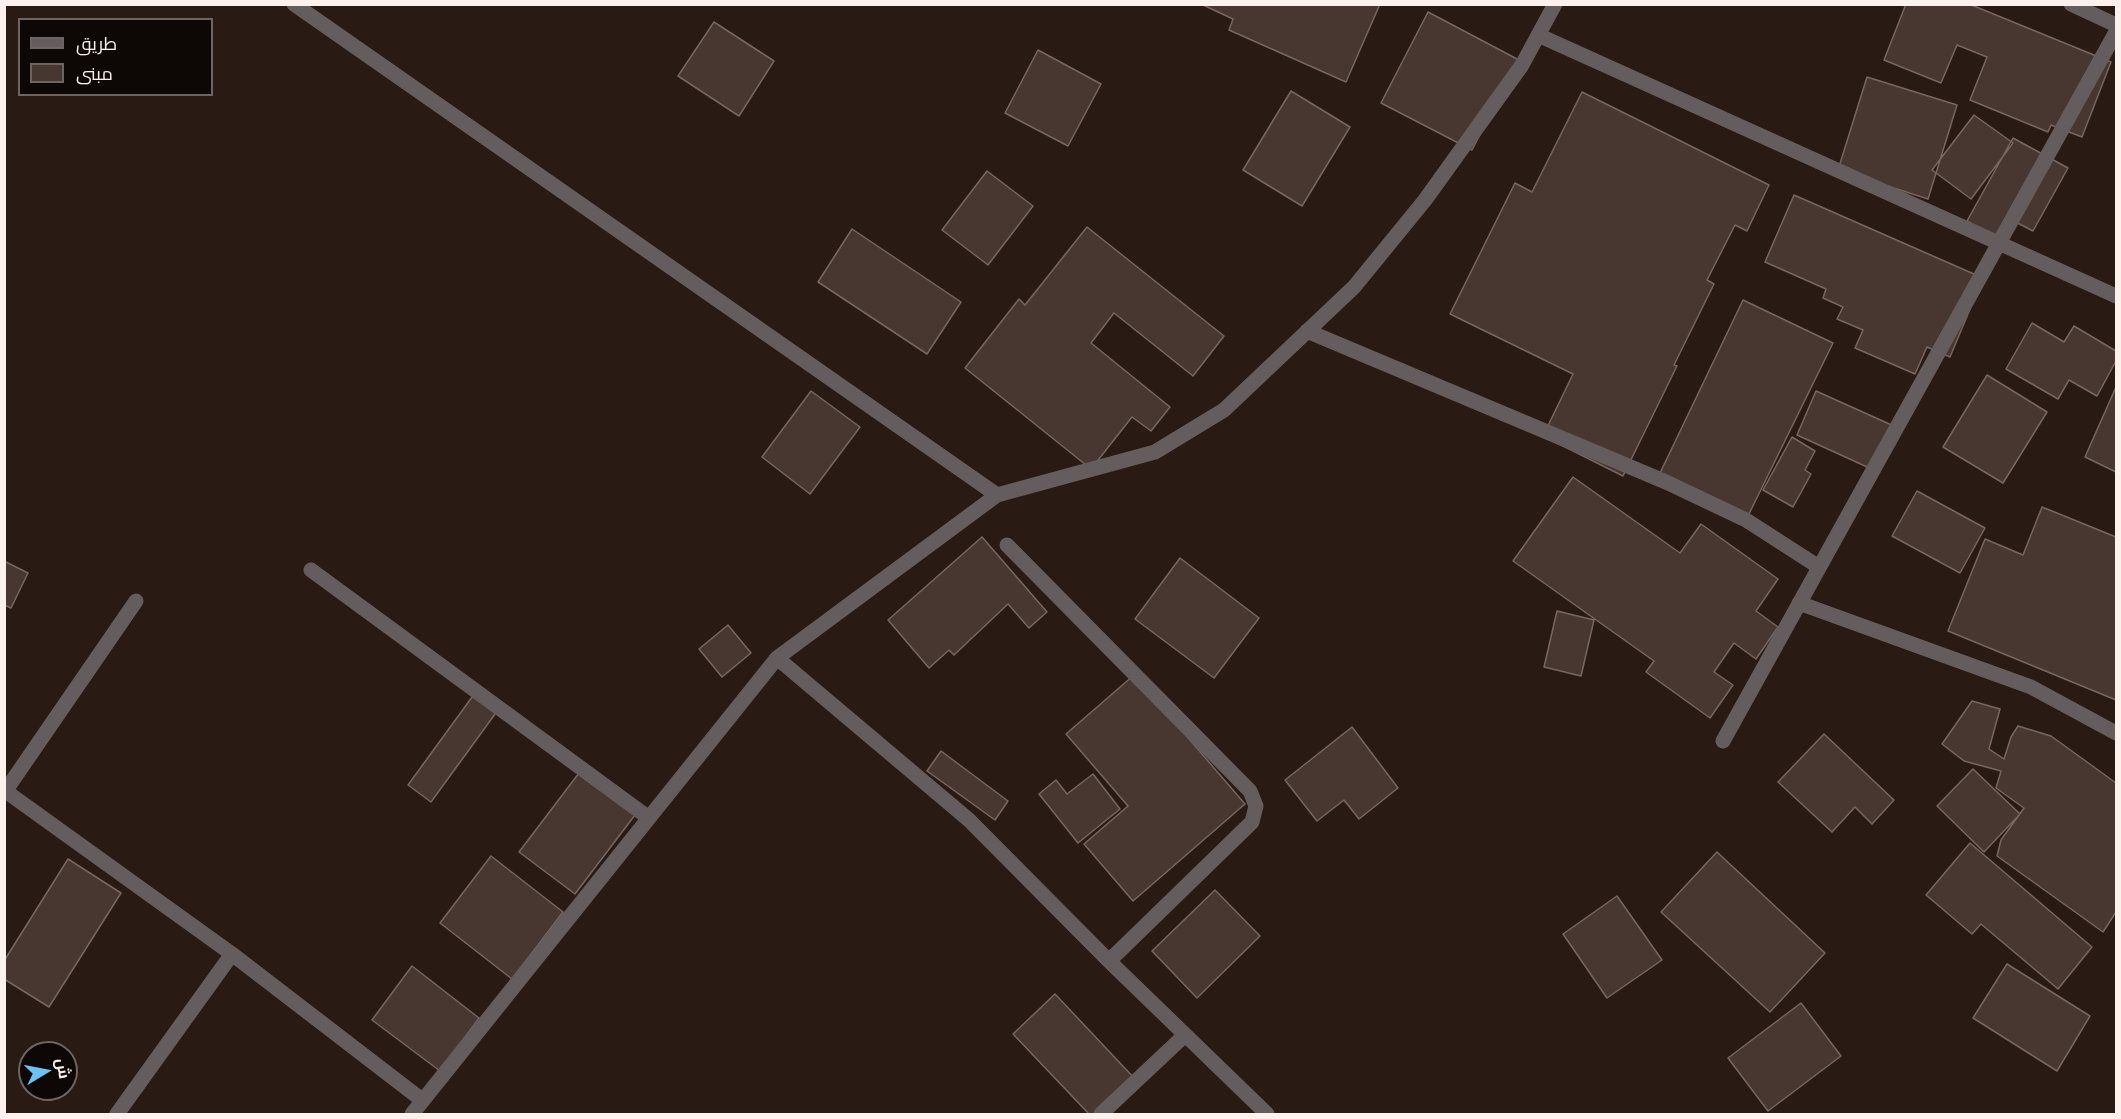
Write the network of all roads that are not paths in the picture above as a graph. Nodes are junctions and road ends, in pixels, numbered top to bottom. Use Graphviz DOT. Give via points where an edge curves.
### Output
graph roads {
  1 [pos="294,4"];
  2 [pos="1556,4"];
  3 [pos="2072,4"];
  4 [pos="2116,25"];
  5 [pos="2116,32"];
  6 [pos="1538,35"];
  7 [pos="1999,243"];
  8 [pos="2116,296"];
  9 [pos="1307,331"];
  10 [pos="997,495"];
  11 [pos="1008,545"];
  12 [pos="1819,567"];
  13 [pos="311,570"];
  14 [pos="136,601"];
  15 [pos="1799,603"];
  16 [pos="777,658"];
  17 [pos="2116,733"];
  18 [pos="1723,741"];
  19 [pos="5,791"];
  20 [pos="649,818"];
  21 [pos="232,954"];
  22 [pos="1109,961"];
  23 [pos="1185,1035"];
  24 [pos="422,1100"];
  25 [pos="117,1114"];
  26 [pos="412,1114"];
  27 [pos="1101,1114"];
  28 [pos="1267,1114"];
  1 -- 10 [label="street"];
  2 -- 6 [label="street"];
  3 -- 4 [label="street"];
  5 -- 7 [label="street"];
  6 -- 7 [label="street"];
  6 -- 9 [label="street" via="1522,65 1425,200 1354,286"];
  7 -- 8 [label="street"];
  7 -- 12 [label="street"];
  9 -- 10 [label="street" via="1224,410 1155,452"];
  9 -- 12 [label="street" via="1666,482 1746,520"];
  10 -- 16 [label="street"];
  11 -- 22 [label="street" via="1251,790 1256,806 1252,822"];
  12 -- 15 [label="street"];
  13 -- 20 [label="street"];
  14 -- 19 [label="street"];
  15 -- 17 [label="street" via="2031,687"];
  15 -- 18 [label="street"];
  16 -- 20 [label="street"];
  16 -- 22 [label="street" via="969,820"];
  19 -- 21 [label="street"];
  20 -- 24 [label="street"];
  21 -- 24 [label="street"];
  21 -- 25 [label="street"];
  22 -- 23 [label="street"];
  23 -- 27 [label="street"];
  23 -- 28 [label="street"];
  24 -- 26 [label="street"];
}
